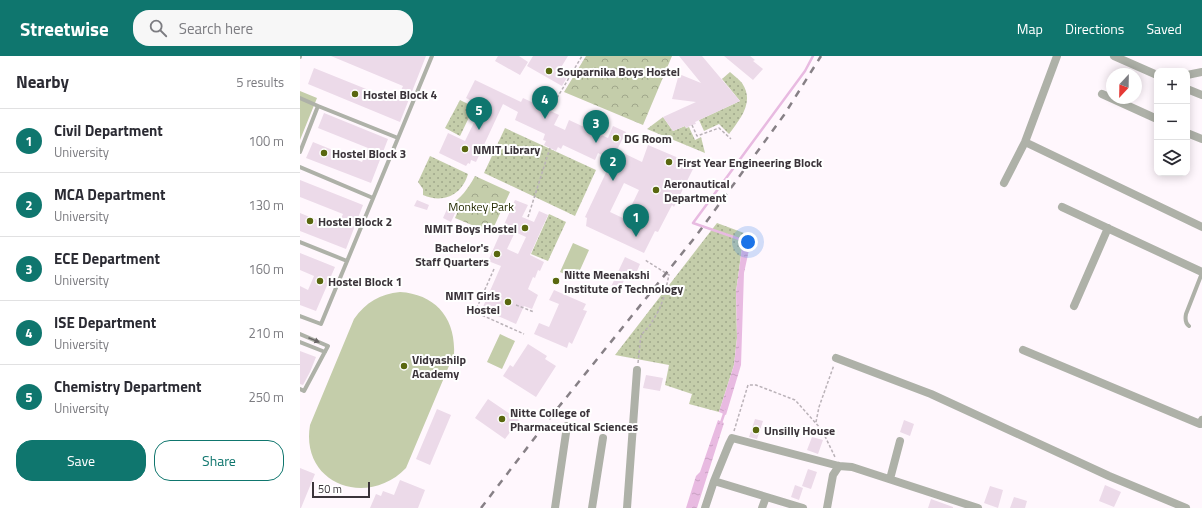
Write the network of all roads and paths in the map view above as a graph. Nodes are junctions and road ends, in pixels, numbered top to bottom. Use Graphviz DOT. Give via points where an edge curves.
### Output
graph roads {
  1 [pos="432,56"];
  2 [pos="582,56"];
  3 [pos="1057,56"];
  4 [pos="1114,56"];
  5 [pos="1202,72"];
  6 [pos="1154,74"];
  7 [pos="1190,74"];
  8 [pos="1190,90"];
  9 [pos="1102,94"];
  10 [pos="1202,95"];
  11 [pos="300,98"];
  12 [pos="557,98"];
  13 [pos="318,106"];
  14 [pos="1154,118"];
  15 [pos="692,125"];
  16 [pos="1190,134"];
  17 [pos="398,138"];
  18 [pos="731,139"];
  19 [pos="1202,140"];
  20 [pos="1025,142"];
  21 [pos="550,148"];
  22 [pos="300,152"];
  23 [pos="300,167"];
  24 [pos="1004,183"];
  25 [pos="373,198"];
  26 [pos="1062,207"];
  27 [pos="528,216"];
  28 [pos="1202,227"];
  29 [pos="1108,228"];
  30 [pos="300,242"];
  31 [pos="645,260"];
  32 [pos="347,261"];
  33 [pos="494,268"];
  34 [pos="1202,272"];
  35 [pos="516,305"];
  36 [pos="1074,306"];
  37 [pos="534,312"];
  38 [pos="300,316"];
  39 [pos="1188,326"];
  40 [pos="300,334"];
  41 [pos="524,334"];
  42 [pos="300,342"];
  43 [pos="1023,350"];
  44 [pos="325,352"];
  45 [pos="836,358"];
  46 [pos="637,370"];
  47 [pos="300,389"];
  48 [pos="1202,420"];
  49 [pos="816,422"];
  50 [pos="567,426"];
  51 [pos="603,438"];
  52 [pos="732,438"];
  53 [pos="900,441"];
  54 [pos="839,466"];
  55 [pos="890,479"];
  56 [pos="714,481"];
  57 [pos="766,497"];
  58 [pos="555,508"];
  59 [pos="592,508"];
  60 [pos="627,508"];
  61 [pos="705,508"];
  62 [pos="762,508"];
  63 [pos="803,508"];
  64 [pos="826,508"];
  65 [pos="978,508"];
  66 [pos="1186,508"];
  1 -- 17 [label="lane"];
  2 -- 12 [label="path"];
  3 -- 20 [label="street"];
  4 -- 6 [label="street"];
  5 -- 7 [label="street"];
  8 -- 10 [label="street"];
  9 -- 14 [label="street"];
  11 -- 13 [label="lane"];
  13 -- 17 [label="lane"];
  13 -- 22 [label="lane"];
  15 -- 18 [label="path" via="697,136 719,128"];
  16 -- 19 [label="street"];
  17 -- 25 [label="lane"];
  20 -- 24 [label="street"];
  20 -- 28 [label="street"];
  21 -- 27 [label="path"];
  23 -- 25 [label="lane"];
  25 -- 32 [label="lane"];
  26 -- 29 [label="street"];
  29 -- 34 [label="street"];
  29 -- 36 [label="street"];
  30 -- 32 [label="lane"];
  31 -- 46 [label="path" via="669,275 658,310 641,335"];
  32 -- 38 [label="lane" via="321,324"];
  33 -- 41 [label="path" via="475,312"];
  34 -- 39 [label="lane" via="1186,314"];
  35 -- 37 [label="path"];
  40 -- 44 [label="lane, one-way" via="328,346"];
  42 -- 44 [label="lane"];
  43 -- 48 [label="street" via="1173,414 1200,424"];
  44 -- 47 [label="lane" via="304,391"];
  45 -- 49 [label="path"];
  45 -- 66 [label="street" via="932,394 1109,476"];
  46 -- 60 [label="street"];
  49 -- 52 [label="path" via="795,400 756,385 748,385"];
  49 -- 54 [label="path"];
  50 -- 58 [label="street"];
  51 -- 59 [label="street"];
  52 -- 54 [label="street"];
  52 -- 56 [label="street"];
  53 -- 55 [label="street"];
  54 -- 55 [label="street" via="852,467"];
  54 -- 64 [label="street" via="833,475"];
  55 -- 65 [label="street"];
  56 -- 57 [label="street"];
  56 -- 61 [label="street"];
  57 -- 62 [label="street"];
  57 -- 63 [label="street"];
}
